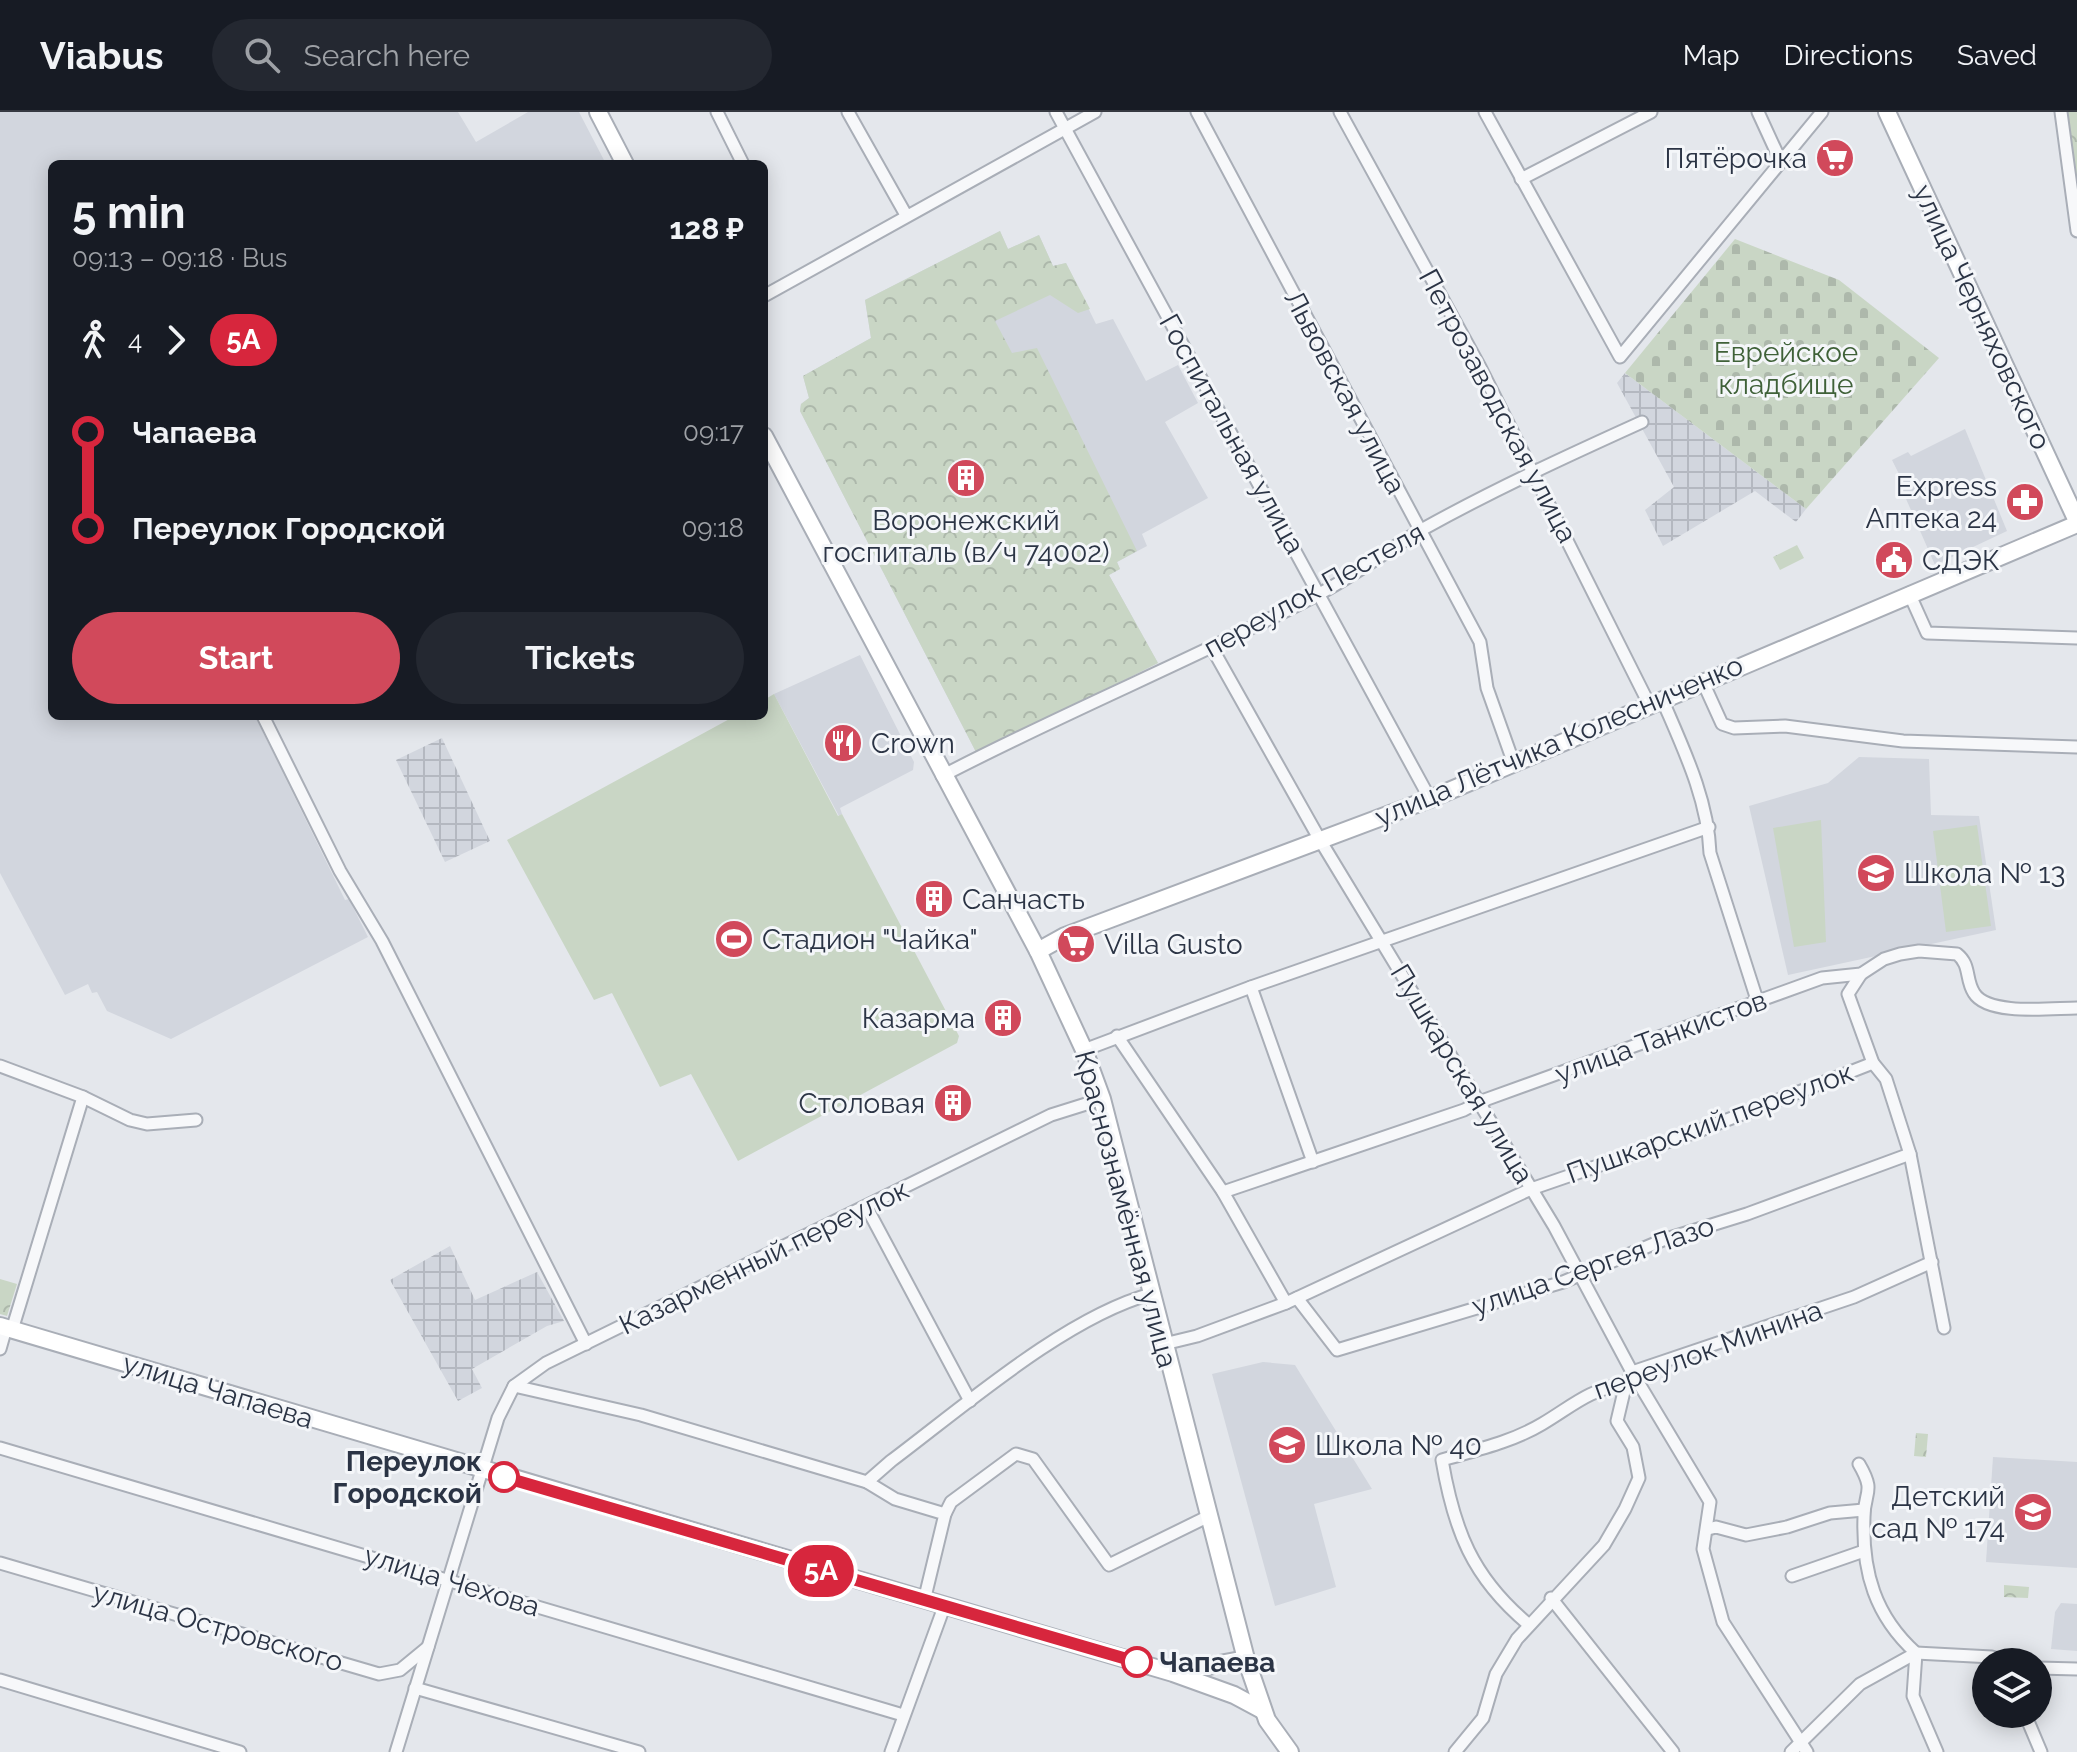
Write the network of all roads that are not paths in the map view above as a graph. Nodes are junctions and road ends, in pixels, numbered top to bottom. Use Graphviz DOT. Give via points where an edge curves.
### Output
graph roads {
  1 [pos="598,112"];
  2 [pos="717,112"];
  3 [pos="848,112"];
  4 [pos="1056,112"];
  5 [pos="1095,112"];
  6 [pos="1197,112"];
  7 [pos="1340,112"];
  8 [pos="1485,112"];
  9 [pos="1651,112"];
  10 [pos="1758,112"];
  11 [pos="1822,112"];
  12 [pos="1887,112"];
  13 [pos="2061,112"];
  14 [pos="1065,128"];
  15 [pos="623,160"];
  16 [pos="741,160"];
  17 [pos="1781,162"];
  18 [pos="1521,179"];
  19 [pos="906,215"];
  20 [pos="2077,231"];
  21 [pos="768,294"];
  22 [pos="1642,422"];
  23 [pos="768,444"];
  24 [pos="1533,471"];
  25 [pos="2077,523"];
  26 [pos="1419,532"];
  27 [pos="1909,593"];
  28 [pos="1319,594"];
  29 [pos="2077,638"];
  30 [pos="1212,648"];
  31 [pos="1702,680"];
  32 [pos="1655,701"];
  33 [pos="265,720"];
  34 [pos="2077,747"];
  35 [pos="1514,764"];
  36 [pos="942,776"];
  37 [pos="1430,799"];
  38 [pos="1709,827"];
  39 [pos="1320,840"];
  40 [pos="1382,941"];
  41 [pos="1038,951"];
  42 [pos="1861,974"];
  43 [pos="1251,987"];
  44 [pos="1758,1003"];
  45 [pos="2077,1008"];
  46 [pos="1117,1036"];
  47 [pos="1084,1050"];
  48 [pos="1873,1063"];
  49 [pos="0,1066"];
  50 [pos="83,1097"];
  51 [pos="1102,1099"];
  52 [pos="1479,1102"];
  53 [pos="196,1120"];
  54 [pos="1910,1154"];
  55 [pos="1313,1162"];
  56 [pos="1531,1189"];
  57 [pos="1223,1192"];
  58 [pos="867,1208"];
  59 [pos="1932,1262"];
  60 [pos="1580,1273"];
  61 [pos="1151,1294"];
  62 [pos="1291,1301"];
  63 [pos="6,1328"];
  64 [pos="1944,1328"];
  65 [pos="586,1344"];
  66 [pos="1164,1344"];
  67 [pos="0,1349"];
  68 [pos="1632,1372"];
  69 [pos="1626,1383"];
  70 [pos="514,1386"];
  71 [pos="970,1401"];
  72 [pos="0,1448"];
  73 [pos="1859,1464"];
  74 [pos="480,1470"];
  75 [pos="867,1482"];
  76 [pos="1864,1510"];
  77 [pos="945,1514"];
  78 [pos="1209,1516"];
  79 [pos="1708,1529"];
  80 [pos="1864,1551"];
  81 [pos="0,1563"];
  82 [pos="1792,1576"];
  83 [pos="448,1580"];
  84 [pos="1551,1598"];
  85 [pos="924,1601"];
  86 [pos="944,1607"];
  87 [pos="1528,1624"];
  88 [pos="428,1647"];
  89 [pos="1916,1653"];
  90 [pos="1972,1656"];
  91 [pos="1246,1659"];
  92 [pos="2052,1668"];
  93 [pos="2077,1669"];
  94 [pos="1173,1673"];
  95 [pos="0,1680"];
  96 [pos="415,1688"];
  97 [pos="1262,1710"];
  98 [pos="903,1715"];
  99 [pos="2031,1728"];
  100 [pos="1804,1747"];
  101 [pos="240,1752"];
  102 [pos="396,1752"];
  103 [pos="639,1752"];
  104 [pos="891,1752"];
  105 [pos="1290,1752"];
  106 [pos="1455,1752"];
  107 [pos="1673,1752"];
  108 [pos="1791,1752"];
  109 [pos="1937,1752"];
  110 [pos="2041,1752"];
  1 -- 15 [label="street"];
  2 -- 16 [label="street"];
  3 -- 19 [label="street"];
  4 -- 14 [label="street, Госпитальная улица"];
  5 -- 14 [label="street"];
  6 -- 26 [label="street, Львовская улица"];
  7 -- 24 [label="street, Петрозаводская улица"];
  8 -- 18 [label="street"];
  9 -- 18 [label="street"];
  10 -- 17 [label="street"];
  11 -- 17 [label="street"];
  12 -- 25 [label="street, улица Черняховского"];
  13 -- 20 [label="street"];
  14 -- 19 [label="street"];
  14 -- 28 [label="street, Госпитальная улица"];
  17 -- 18 [label="street" via="1620,357"];
  19 -- 21 [label="street"];
  22 -- 24 [label="street, переулок Пестеля"];
  23 -- 36 [label="street, Краснознамённая улица"];
  24 -- 26 [label="street, переулок Пестеля"];
  24 -- 32 [label="street, Петрозаводская улица"];
  25 -- 27 [label="street, улица Лётчика Колесниченко"];
  26 -- 28 [label="street, переулок Пестеля"];
  26 -- 35 [label="street, Львовская улица" via="1480,642 1487,688"];
  27 -- 29 [label="street" via="1927,633"];
  27 -- 31 [label="street, улица Лётчика Колесниченко"];
  28 -- 30 [label="street, переулок Пестеля"];
  28 -- 37 [label="street, Госпитальная улица"];
  30 -- 36 [label="street, переулок Пестеля"];
  30 -- 39 [label="street, Пушкарская улица"];
  31 -- 32 [label="street, улица Лётчика Колесниченко"];
  31 -- 34 [label="street" via="1722,724 1734,728 1785,726 1903,741"];
  32 -- 35 [label="street, улица Лётчика Колесниченко"];
  32 -- 38 [label="street, Петрозаводская улица" via="1690,765"];
  33 -- 65 [label="street"];
  35 -- 37 [label="street, улица Лётчика Колесниченко"];
  36 -- 41 [label="street, Краснознамённая улица"];
  37 -- 39 [label="street, улица Лётчика Колесниченко"];
  38 -- 40 [label="street"];
  38 -- 44 [label="street, Петрозаводская улица" via="1710,853"];
  39 -- 40 [label="street, Пушкарская улица"];
  39 -- 41 [label="street, улица Лётчика Колесниченко" via="1065,936"];
  40 -- 43 [label="street"];
  40 -- 52 [label="street, Пушкарская улица"];
  41 -- 47 [label="street, Краснознамённая улица"];
  42 -- 44 [label="street, улица Танкистов" via="1822,978"];
  42 -- 45 [label="street, улица Танкистов" via="1900,954 1957,954 1968,966 1972,990 1981,1002 1996,1007"];
  42 -- 48 [label="street" via="1848,994"];
  43 -- 46 [label="street"];
  43 -- 55 [label="street"];
  44 -- 52 [label="street, улица Танкистов"];
  46 -- 47 [label="street"];
  46 -- 57 [label="street"];
  47 -- 51 [label="street, Краснознамённая улица"];
  48 -- 54 [label="street" via="1886,1079"];
  48 -- 56 [label="street, Пушкарский переулок"];
  49 -- 50 [label="street"];
  50 -- 53 [label="street" via="147,1124"];
  50 -- 63 [label="street"];
  51 -- 58 [label="street, Казарменный переулок" via="1051,1115"];
  51 -- 61 [label="street, Краснознамённая улица"];
  52 -- 55 [label="street, улица Танкистов"];
  52 -- 56 [label="street, Пушкарская улица"];
  54 -- 59 [label="street"];
  54 -- 60 [label="street, улица Сергея Лазо"];
  55 -- 57 [label="street, улица Танкистов"];
  56 -- 60 [label="street, Пушкарская улица"];
  56 -- 62 [label="street, Пушкарский переулок"];
  57 -- 62 [label="street"];
  58 -- 65 [label="street, Казарменный переулок"];
  58 -- 71 [label="street"];
  59 -- 64 [label="street"];
  59 -- 68 [label="street, переулок Минина" via="1854,1297"];
  60 -- 62 [label="street, улица Сергея Лазо" via="1514,1299 1337,1350"];
  60 -- 68 [label="street, Пушкарская улица"];
  61 -- 66 [label="street, Краснознамённая улица"];
  61 -- 71 [label="street" via="1106,1310 1062,1336"];
  62 -- 66 [label="street, Пушкарский переулок"];
  63 -- 67 [label="street"];
  63 -- 74 [label="street, улица Чапаева"];
  65 -- 70 [label="street, Казарменный переулок"];
  66 -- 78 [label="street, Краснознамённая улица"];
  68 -- 69 [label="street, переулок Минина"];
  68 -- 79 [label="street, Пушкарская улица" via="1710,1502"];
  69 -- 84 [label="street" via="1617,1421 1633,1447 1639,1478 1604,1545"];
  69 -- 87 [label="street, переулок Минина" via="1576,1399 1542,1424 1505,1441 1442,1460 1470,1560"];
  70 -- 74 [label="street"];
  70 -- 75 [label="street" via="641,1415"];
  71 -- 75 [label="street"];
  72 -- 83 [label="street, улица Чехова"];
  73 -- 76 [label="street" via="1867,1479 1869,1502"];
  74 -- 83 [label="street"];
  74 -- 85 [label="street, улица Чапаева"];
  75 -- 77 [label="street" via="895,1499"];
  76 -- 79 [label="street" via="1830,1513 1746,1535"];
  76 -- 80 [label="street"];
  77 -- 78 [label="street" via="951,1502 1016,1454 1033,1459 1109,1565"];
  77 -- 85 [label="street"];
  78 -- 91 [label="street, Краснознамённая улица"];
  79 -- 100 [label="street" via="1703,1549 1723,1622"];
  80 -- 82 [label="street"];
  80 -- 89 [label="street" via="1887,1625"];
  81 -- 88 [label="street, улица Островского" via="379,1674 400,1670"];
  83 -- 88 [label="street"];
  83 -- 98 [label="street, улица Чехова"];
  84 -- 87 [label="street"];
  84 -- 107 [label="street"];
  85 -- 86 [label="street, улица Чапаева"];
  86 -- 94 [label="street, улица Чапаева"];
  86 -- 98 [label="street"];
  87 -- 106 [label="street" via="1496,1674 1483,1718"];
  88 -- 96 [label="street"];
  89 -- 90 [label="street"];
  89 -- 100 [label="street" via="1860,1684"];
  89 -- 109 [label="street" via="1913,1696"];
  91 -- 94 [label="street, улица Чапаева"];
  91 -- 97 [label="street, Краснознамённая улица"];
  92 -- 93 [label="street"];
  94 -- 97 [label="street, улица Чапаева"];
  95 -- 101 [label="street"];
  96 -- 102 [label="street"];
  96 -- 103 [label="street"];
  97 -- 105 [label="street, Краснознамённая улица"];
  98 -- 104 [label="street"];
  99 -- 110 [label="street"];
  100 -- 108 [label="street"];
}
